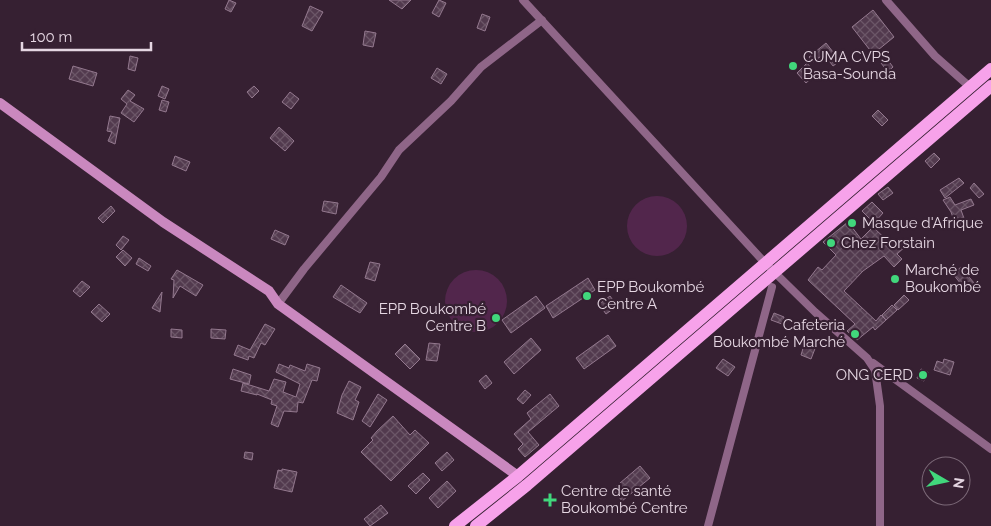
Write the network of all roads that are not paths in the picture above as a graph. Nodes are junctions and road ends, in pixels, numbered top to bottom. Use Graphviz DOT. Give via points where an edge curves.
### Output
graph roads {
  1 [pos="523,0"];
  2 [pos="886,0"];
  3 [pos="542,20"];
  4 [pos="991,69"];
  5 [pos="991,86"];
  6 [pos="970,87"];
  7 [pos="0,103"];
  8 [pos="771,268"];
  9 [pos="772,287"];
  10 [pos="278,304"];
  11 [pos="867,358"];
  12 [pos="991,449"];
  13 [pos="518,476"];
  14 [pos="455,526"];
  15 [pos="476,526"];
  16 [pos="708,526"];
  17 [pos="880,526"];
  1 -- 3 [label="street"];
  2 -- 6 [label="street" via="935,56"];
  3 -- 8 [label="street"];
  3 -- 10 [label="street" via="481,67 451,101 399,150 381,177"];
  4 -- 6 [label="main road"];
  5 -- 8 [label="main road"];
  6 -- 8 [label="main road"];
  7 -- 10 [label="street" via="163,222 269,291"];
  8 -- 11 [label="street"];
  8 -- 13 [label="main road"];
  8 -- 15 [label="main road" via="527,485"];
  9 -- 16 [label="street"];
  10 -- 13 [label="street"];
  11 -- 12 [label="street"];
  11 -- 17 [label="street" via="875,370 880,406"];
  13 -- 14 [label="main road"];
}
